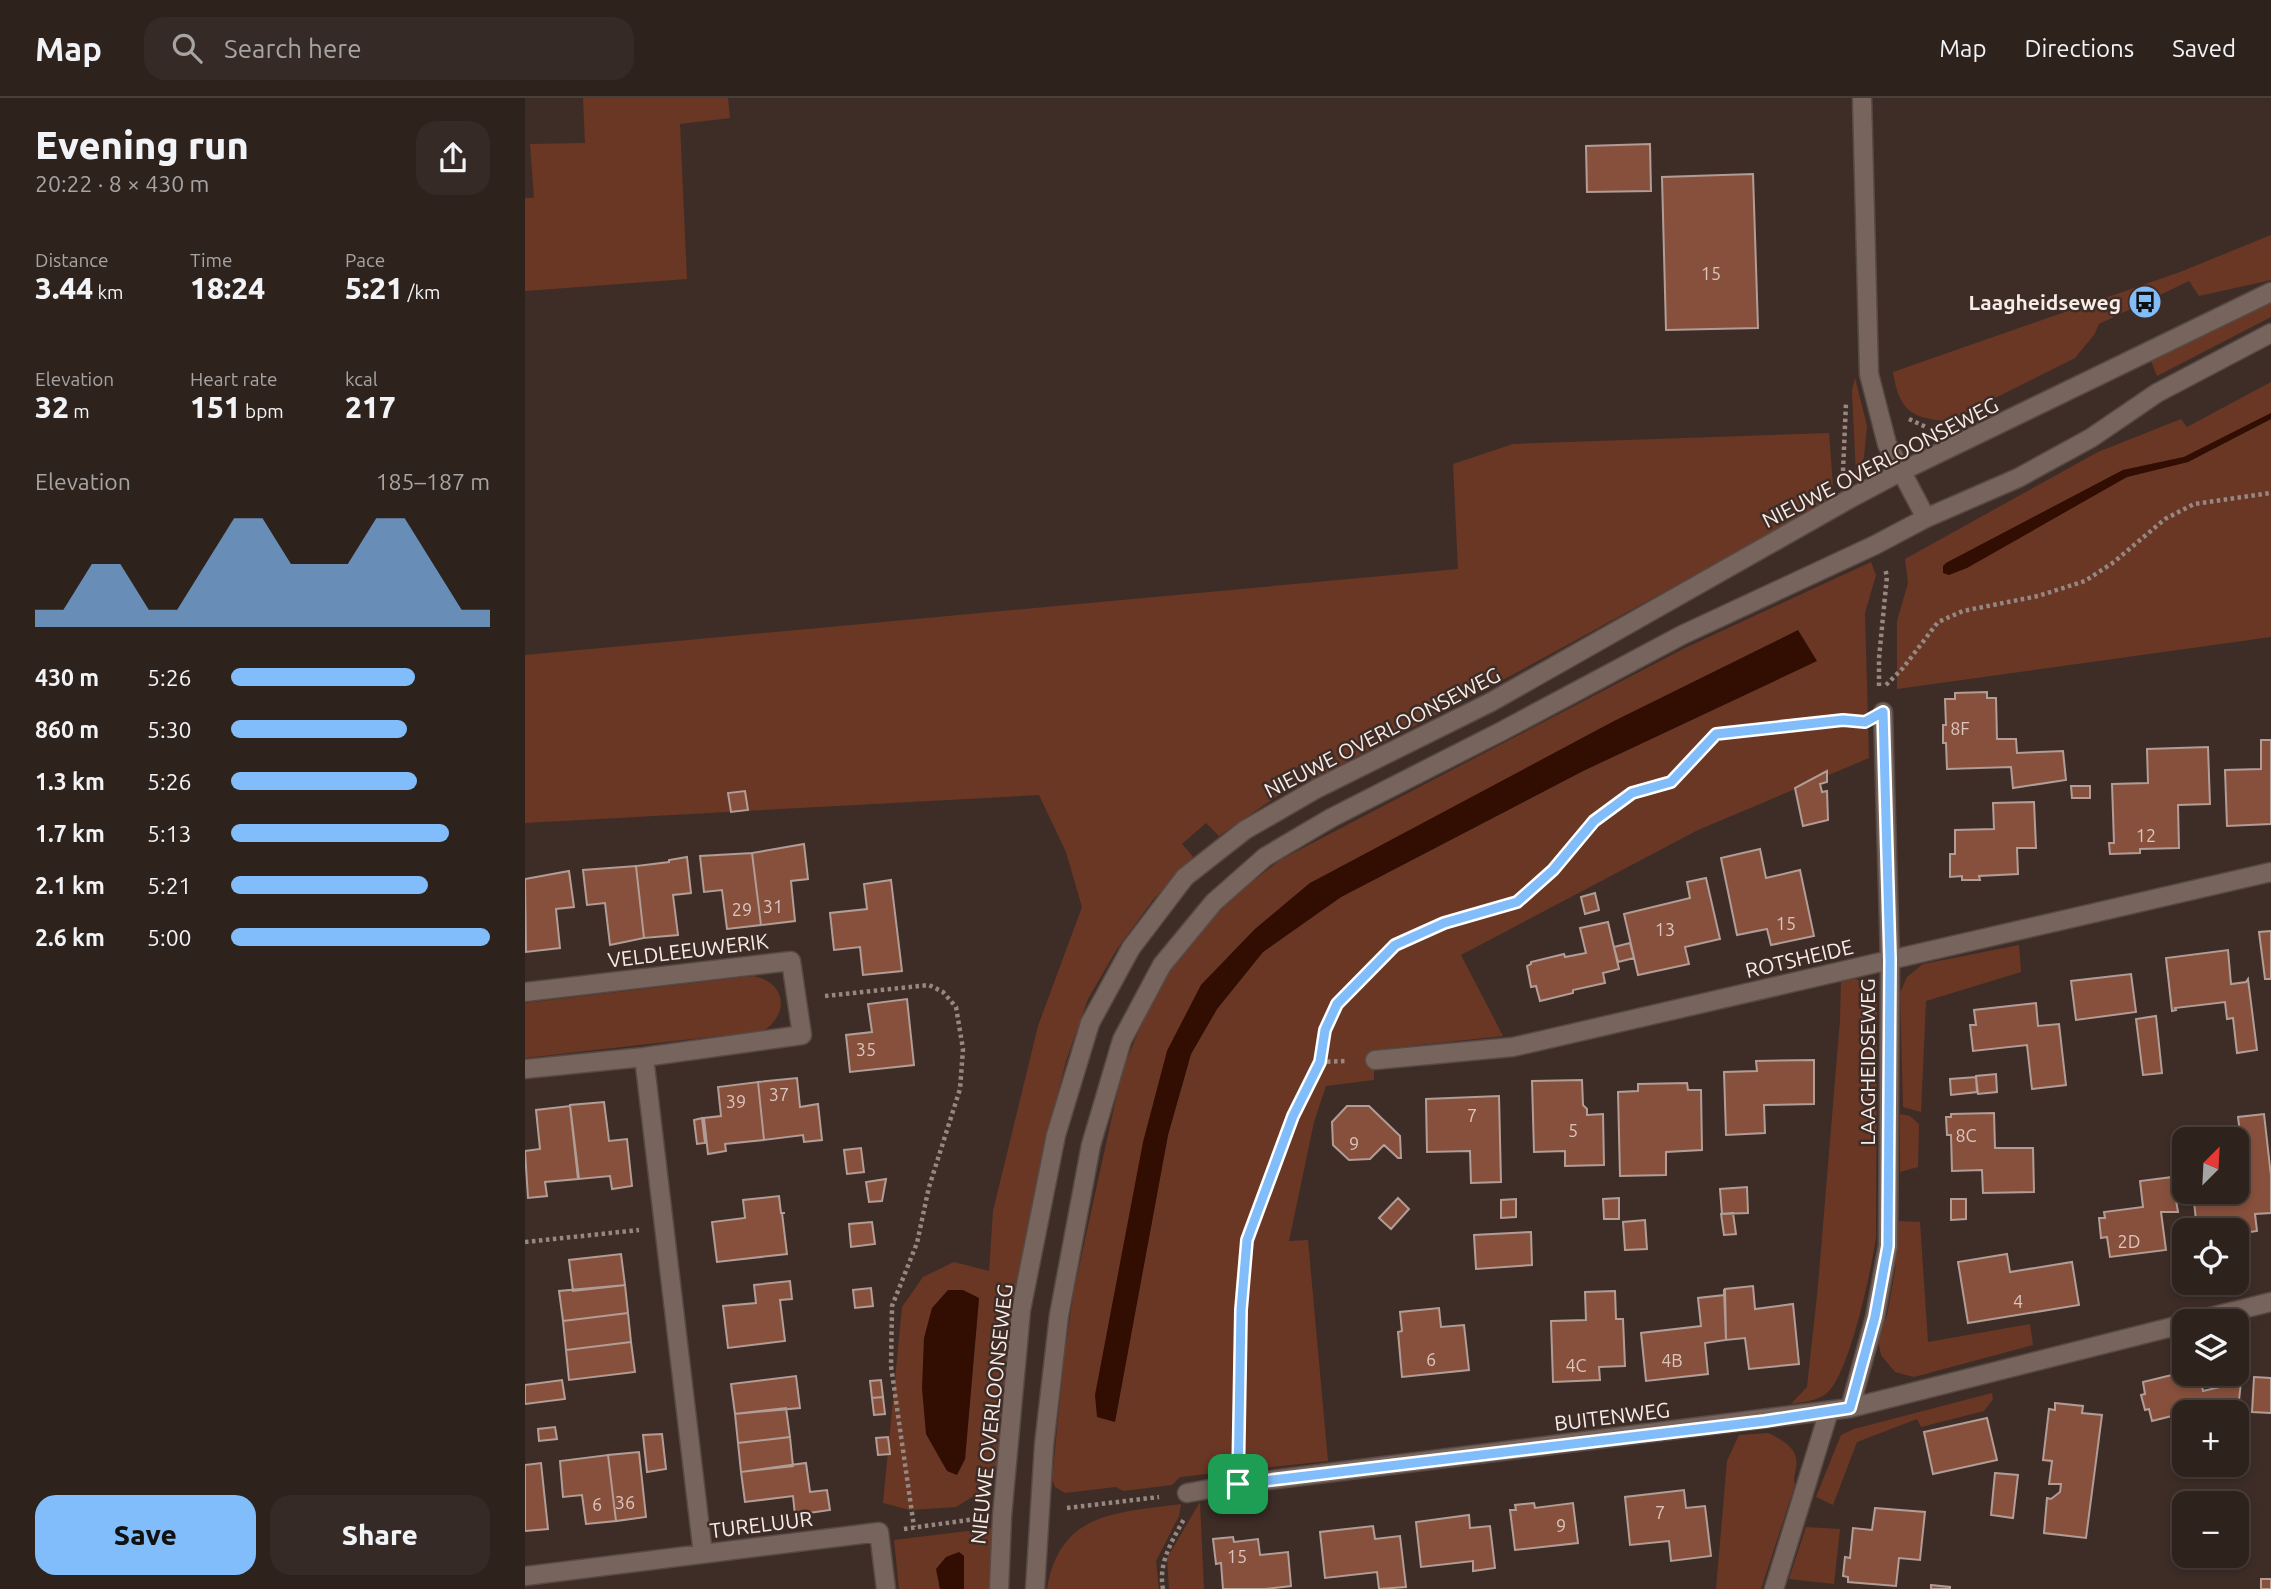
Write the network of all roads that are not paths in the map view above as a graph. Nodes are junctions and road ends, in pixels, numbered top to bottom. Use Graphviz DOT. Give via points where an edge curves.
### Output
graph roads {
  1 [pos="1862,98"];
  2 [pos="2271,292"];
  3 [pos="2271,333"];
  4 [pos="1900,471"];
  5 [pos="1926,518"];
  6 [pos="1883,712"];
  7 [pos="2271,872"];
  8 [pos="1890,960"];
  9 [pos="525,992"];
  10 [pos="644,1057"];
  11 [pos="1375,1060"];
  12 [pos="525,1069"];
  13 [pos="2271,1302"];
  14 [pos="2243,1309"];
  15 [pos="2172,1327"];
  16 [pos="1850,1408"];
  17 [pos="1829,1411"];
  18 [pos="1187,1493"];
  19 [pos="703,1554"];
  20 [pos="525,1576"];
  21 [pos="886,1589"];
  22 [pos="999,1589"];
  23 [pos="1035,1589"];
  24 [pos="1773,1589"];
  1 -- 4 [label="street" via="1869,374"];
  2 -- 4 [label="street, NIEUWE OVERLOONSEWEG"];
  3 -- 5 [label="street" via="2157,393 2091,438 2018,478"];
  4 -- 5 [label="street"];
  4 -- 22 [label="street, NIEUWE OVERLOONSEWEG" via="1491,702 1316,789 1245,830 1185,877 1131,948 1090,1023 1056,1135 1021,1310"];
  5 -- 23 [label="street" via="1648,652 1331,818 1265,857 1214,902 1162,965 1122,1040 1091,1145 1059,1315 1038,1511"];
  6 -- 8 [label="street, LAAGHEIDSEWEG"];
  7 -- 8 [label="street, ROTSHEIDE"];
  8 -- 11 [label="street, ROTSHEIDE" via="1513,1047"];
  8 -- 16 [label="street, LAAGHEIDSEWEG" via="1888,1246 1875,1317"];
  9 -- 10 [label="street, VELDLEEUWERIK" via="791,961 803,1034"];
  10 -- 12 [label="street, VELDLEEUWERIK"];
  10 -- 19 [label="street"];
  13 -- 14 [label="street"];
  15 -- 16 [label="street, BUITENWEG"];
  16 -- 17 [label="street, BUITENWEG"];
  17 -- 18 [label="street, BUITENWEG"];
  17 -- 24 [label="street"];
  19 -- 20 [label="street, TURELUUR"];
  19 -- 21 [label="street, TURELUUR" via="879,1532"];
}
